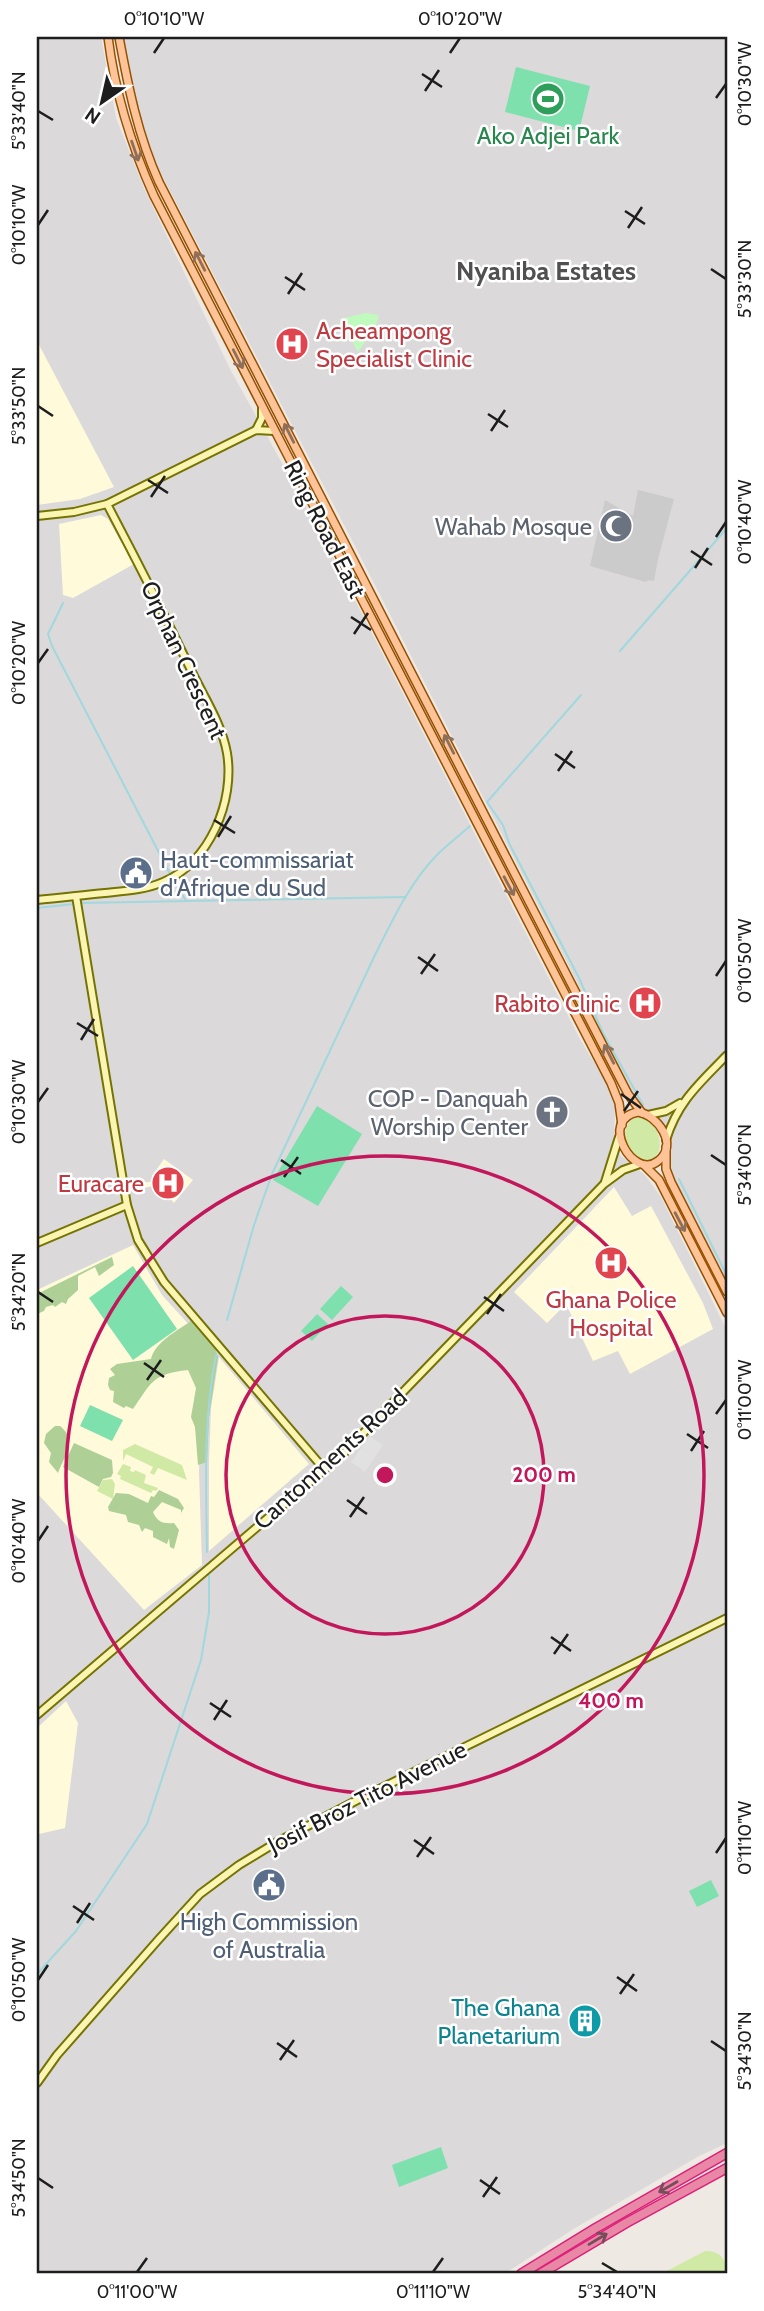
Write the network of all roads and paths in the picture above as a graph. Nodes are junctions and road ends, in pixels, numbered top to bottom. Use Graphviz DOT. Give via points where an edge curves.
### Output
graph roads {
  1 [pos="108,37"];
  2 [pos="119,37"];
  3 [pos="124,65"];
  4 [pos="113,67"];
  5 [pos="262,407"];
  6 [pos="256,430"];
  7 [pos="274,431"];
  8 [pos="107,504"];
  9 [pos="37,516"];
  10 [pos="438,723"];
  11 [pos="428,728"];
  12 [pos="76,898"];
  13 [pos="37,901"];
  14 [pos="727,1055"];
  15 [pos="685,1100"];
  16 [pos="645,1114"];
  17 [pos="621,1125"];
  18 [pos="619,1137"];
  19 [pos="666,1143"];
  20 [pos="642,1164"];
  21 [pos="604,1184"];
  22 [pos="127,1205"];
  23 [pos="37,1243"];
  24 [pos="700,1249"];
  25 [pos="727,1292"];
  26 [pos="727,1312"];
  27 [pos="324,1469"];
  28 [pos="727,1618"];
  29 [pos="37,1715"];
  30 [pos="37,2083"];
  31 [pos="727,2153"];
  32 [pos="727,2168"];
  33 [pos="521,2274"];
  34 [pos="540,2274"];
  1 -- 4 [label="main road, Ring Road East"];
  2 -- 3 [label="main road, Ring Road East"];
  3 -- 4 [label="main road"];
  10 -- 3 [label="main road, Ring Road East, one-way" via="159,182"];
  4 -- 5 [label="main road, Ring Road East, one-way" via="124,118 145,176"];
  5 -- 6 [label="street"];
  5 -- 7 [label="main road, Ring Road East"];
  6 -- 7 [label="street"];
  6 -- 8 [label="street"];
  7 -- 11 [label="main road, Ring Road East"];
  8 -- 9 [label="street"];
  8 -- 12 [label="street, Orphan Crescent" via="218,724 227,754 228,791 220,819 197,855 176,875 139,889"];
  10 -- 11 [label="main road"];
  16 -- 10 [label="main road, Ring Road East, one-way" via="628,1094"];
  11 -- 17 [label="main road, Ring Road East, one-way" via="611,1083"];
  12 -- 13 [label="street, Orphan Crescent"];
  12 -- 22 [label="street"];
  14 -- 15 [label="street"];
  15 -- 16 [label="street"];
  15 -- 19 [label="street" via="674,1116"];
  16 -- 17 [label="main road" via="629,1114"];
  16 -- 19 [label="main road" via="658,1123"];
  17 -- 18 [label="main road"];
  18 -- 20 [label="main road" via="627,1153"];
  18 -- 21 [label="street, Cantonments Road"];
  19 -- 20 [label="main road" via="657,1162"];
  19 -- 24 [label="main road" via="666,1169"];
  20 -- 21 [label="street, Cantonments Road" via="623,1170"];
  20 -- 24 [label="main road, one-way" via="659,1180"];
  21 -- 27 [label="street, Cantonments Road" via="379,1419"];
  22 -- 23 [label="street"];
  22 -- 27 [label="street" via="143,1251 172,1292"];
  24 -- 25 [label="main road"];
  24 -- 26 [label="main road"];
  27 -- 29 [label="street, Cantonments Road"];
  28 -- 30 [label="street, Josif Broz Tito Avenue" via="365,1796 239,1865 214,1882 166,1930"];
  31 -- 33 [label="highway, one-way"];
  34 -- 32 [label="highway, one-way"];
}
